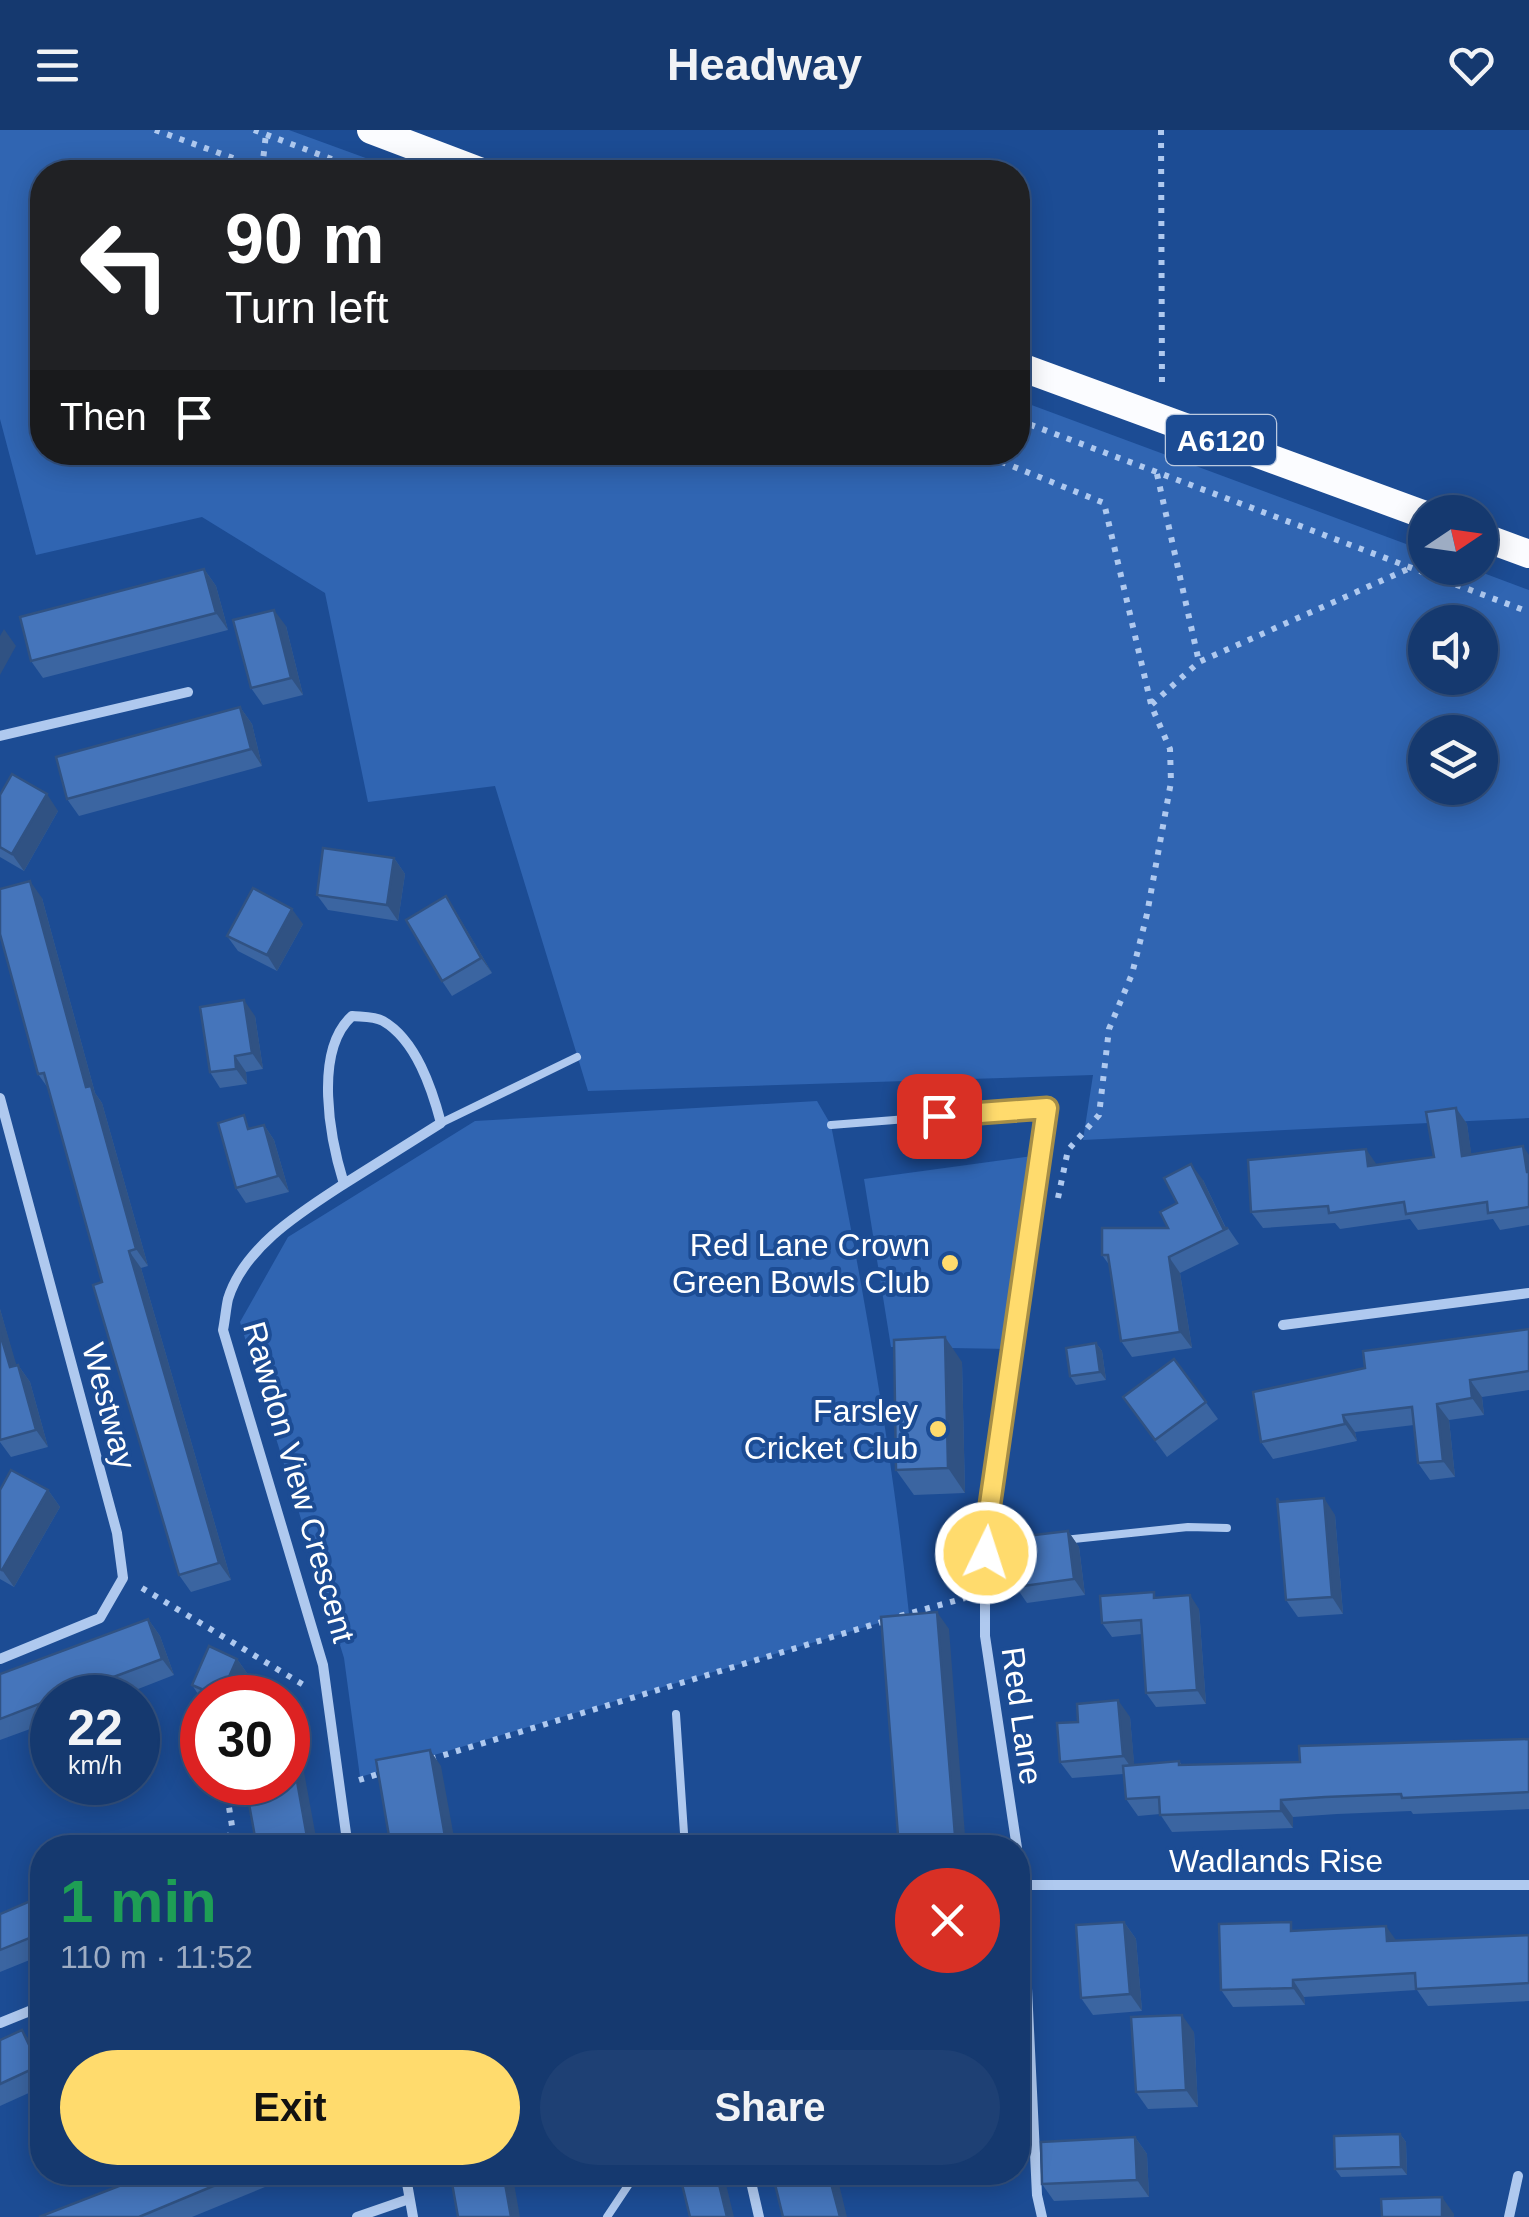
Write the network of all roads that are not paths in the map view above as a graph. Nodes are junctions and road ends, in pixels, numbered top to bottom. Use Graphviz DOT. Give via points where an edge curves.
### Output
graph roads {
  1 [pos="371,130"];
  2 [pos="450,160"];
  3 [pos="1030,370"];
  4 [pos="1408,510"];
  5 [pos="1498,543"];
  6 [pos="1529,554"];
  7 [pos="188,692"];
  8 [pos="0,736"];
  9 [pos="577,1058"];
  10 [pos="0,1098"];
  11 [pos="442,1123"];
  12 [pos="831,1125"];
  13 [pos="344,1184"];
  14 [pos="1529,1294"];
  15 [pos="1283,1324"];
  16 [pos="1227,1528"];
  17 [pos="986,1532"];
  18 [pos="1050,1542"];
  19 [pos="1031,1544"];
  20 [pos="986,1553"];
  21 [pos="0,1660"];
  22 [pos="676,1714"];
  23 [pos="346,1835"];
  24 [pos="685,1835"];
  25 [pos="1015,1835"];
  26 [pos="1030,1885"];
  27 [pos="1529,1885"];
  28 [pos="30,2011"];
  29 [pos="0,2022"];
  30 [pos="1030,2050"];
  31 [pos="1033,2112"];
  32 [pos="1053,2150"];
  33 [pos="1036,2151"];
  34 [pos="1518,2176"];
  35 [pos="407,2185"];
  36 [pos="629,2185"];
  37 [pos="752,2185"];
  38 [pos="409,2198"];
  39 [pos="357,2217"];
  40 [pos="413,2217"];
  41 [pos="606,2217"];
  42 [pos="759,2217"];
  43 [pos="1042,2217"];
  44 [pos="1509,2217"];
  1 -- 2 [label="highway"];
  3 -- 4 [label="highway, A6120"];
  5 -- 6 [label="highway"];
  7 -- 8 [label="street"];
  9 -- 11 [label="lane"];
  10 -- 21 [label="street, Westway" via="117,1533 123,1578 100,1618"];
  11 -- 13 [label="street, Rawdon View Crescent"];
  11 -- 13 [label="street" via="412,1052 382,1020 352,1016 332,1044 328,1080"];
  12 -- 17 [label="lane" via="1047,1108"];
  13 -- 23 [label="street, Rawdon View Crescent" via="291,1218 250,1261 229,1296 224,1330 323,1665"];
  14 -- 15 [label="street"];
  16 -- 18 [label="lane"];
  17 -- 20 [label="street, Red Lane"];
  19 -- 20 [label="lane"];
  20 -- 25 [label="street, Red Lane" via="985,1636"];
  22 -- 24 [label="lane"];
  26 -- 27 [label="street, Wadlands Rise"];
  28 -- 29 [label="street"];
  30 -- 31 [label="street, Red Lane"];
  31 -- 33 [label="street, Red Lane"];
  32 -- 33 [label="street"];
  33 -- 43 [label="street, Red Lane"];
  34 -- 44 [label="street"];
  35 -- 38 [label="street"];
  36 -- 41 [label="lane"];
  37 -- 42 [label="street"];
  38 -- 39 [label="street"];
  38 -- 40 [label="street"];
}
